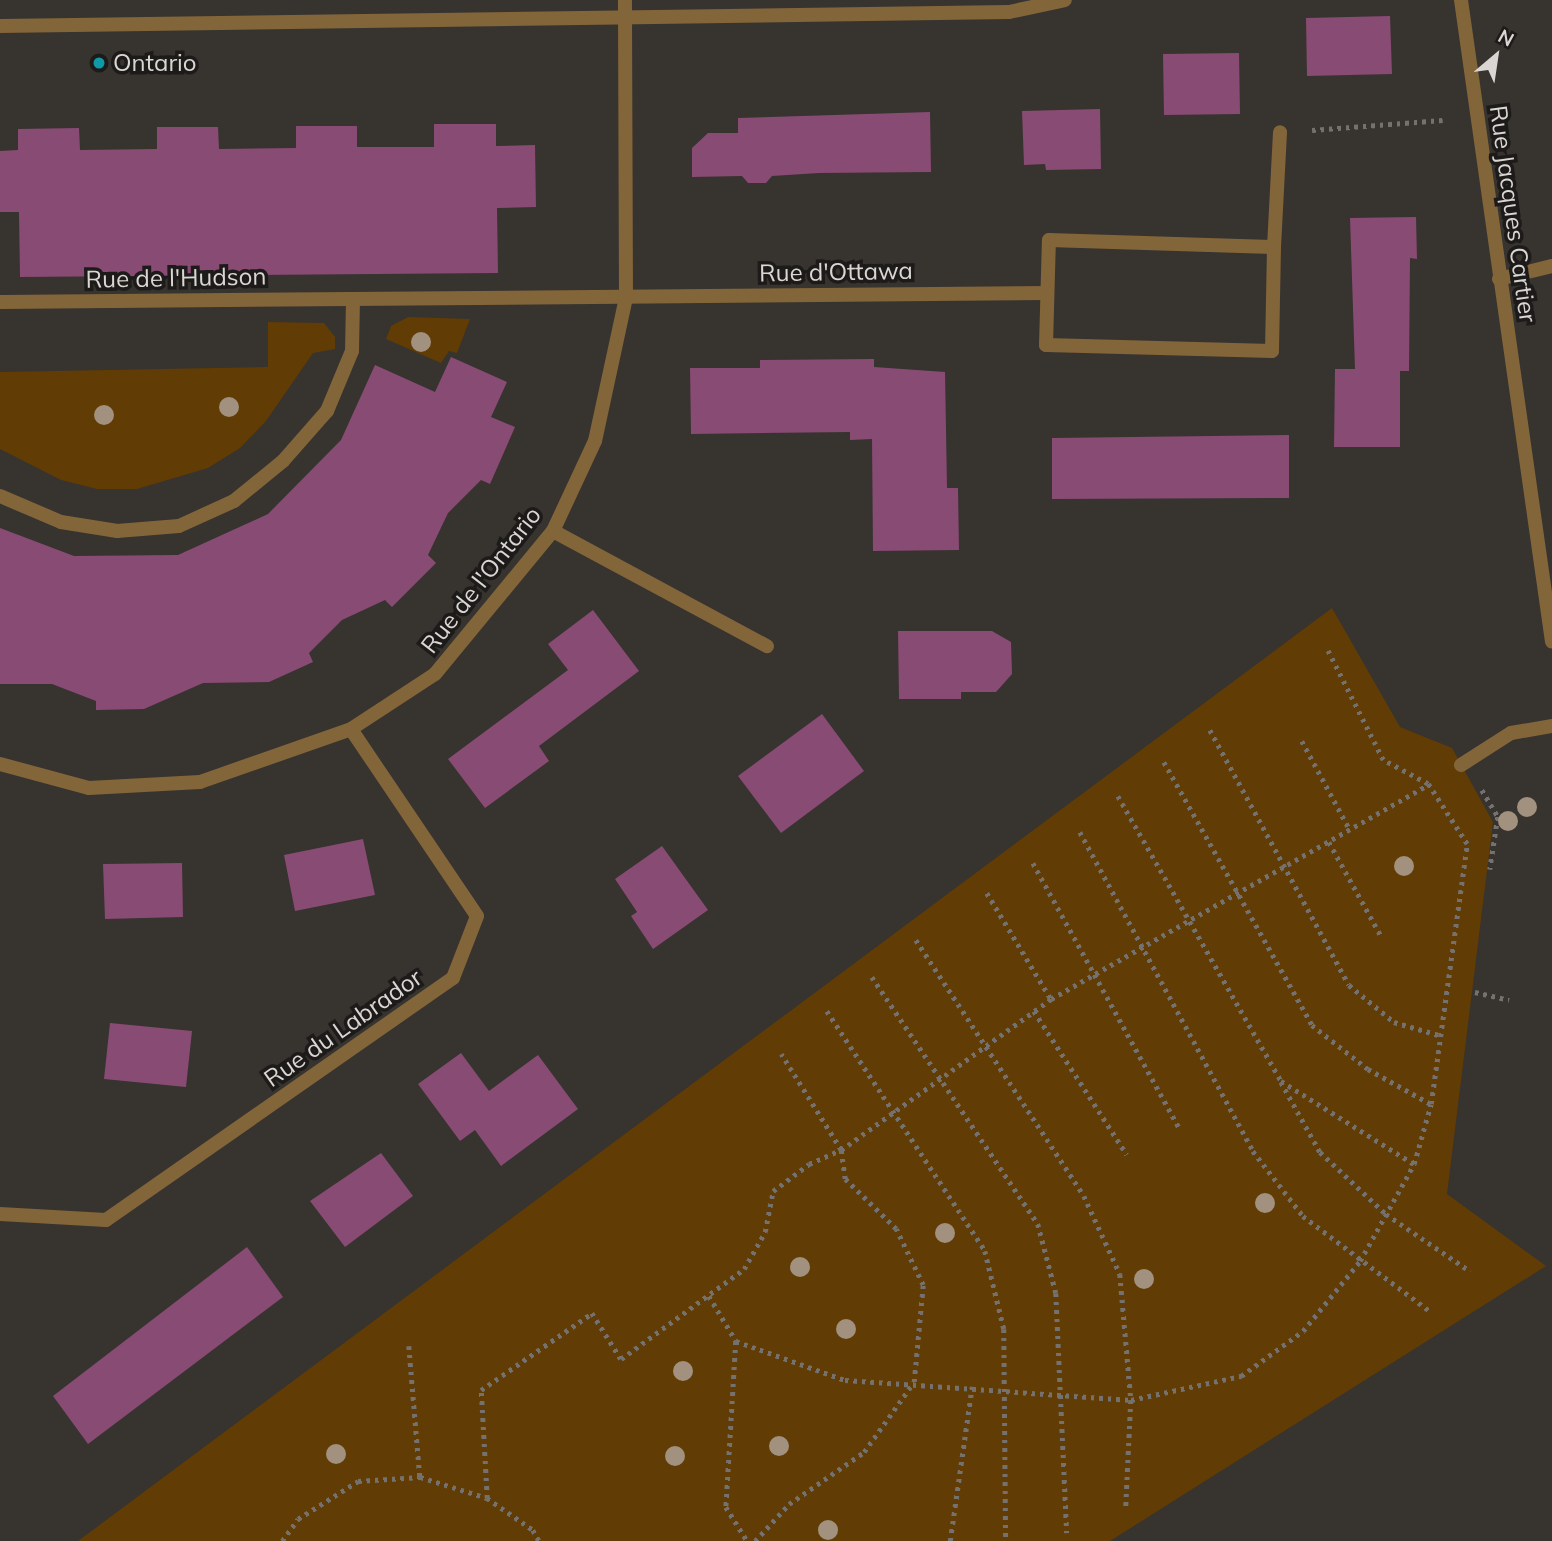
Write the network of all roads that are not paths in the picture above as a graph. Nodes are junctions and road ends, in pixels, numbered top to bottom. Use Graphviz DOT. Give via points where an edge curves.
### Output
graph roads {
  1 [pos="625,0"];
  2 [pos="1065,0"];
  3 [pos="1461,0"];
  4 [pos="627,18"];
  5 [pos="0,26"];
  6 [pos="1279,132"];
  7 [pos="1274,247"];
  8 [pos="1552,266"];
  9 [pos="1499,279"];
  10 [pos="1047,293"];
  11 [pos="626,298"];
  12 [pos="353,299"];
  13 [pos="0,302"];
  14 [pos="0,496"];
  15 [pos="554,531"];
  16 [pos="1552,642"];
  17 [pos="767,646"];
  18 [pos="1552,726"];
  19 [pos="351,729"];
  20 [pos="1464,763"];
  21 [pos="0,764"];
  22 [pos="0,1213"];
  1 -- 4 [label="street, Rue de l'Ontario"];
  2 -- 4 [label="street" via="1009,12"];
  3 -- 9 [label="street, Rue Jacques Cartier"];
  4 -- 5 [label="street"];
  4 -- 11 [label="street, Rue de l'Ontario"];
  6 -- 7 [label="street"];
  7 -- 10 [label="street" via="1049,240"];
  7 -- 10 [label="street" via="1272,351 1046,345"];
  8 -- 9 [label="street"];
  9 -- 16 [label="street, Rue Jacques Cartier"];
  10 -- 11 [label="street, Rue d'Ottawa"];
  11 -- 12 [label="street, Rue de l'Hudson"];
  11 -- 15 [label="street, Rue de l'Ontario" via="595,440"];
  12 -- 13 [label="street, Rue de l'Hudson"];
  12 -- 14 [label="street" via="352,351 327,411 283,461 234,501 179,526 117,531 61,522"];
  15 -- 17 [label="street"];
  15 -- 19 [label="street, Rue de l'Ontario" via="436,674"];
  18 -- 20 [label="street" via="1511,733"];
  19 -- 21 [label="street, Rue de l'Ontario" via="200,782 89,788"];
  19 -- 22 [label="street, Rue du Labrador" via="477,916 453,978 106,1220"];
}
